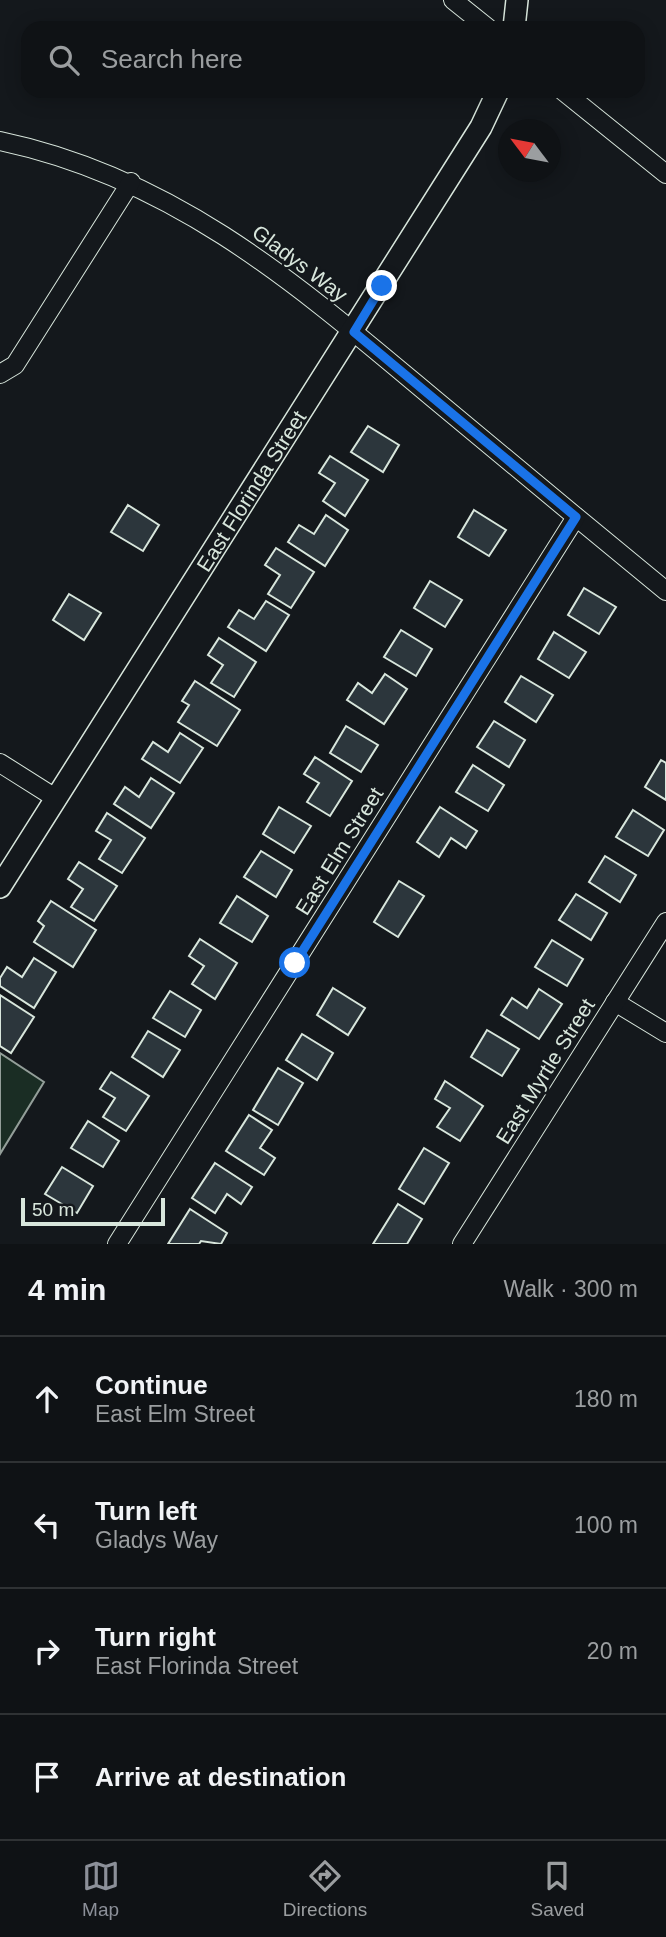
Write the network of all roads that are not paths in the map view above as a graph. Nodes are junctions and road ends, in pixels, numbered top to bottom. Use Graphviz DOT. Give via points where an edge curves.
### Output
graph roads {
  1 [pos="453,0"];
  2 [pos="517,0"];
  3 [pos="479,21"];
  4 [pos="515,21"];
  5 [pos="495,98"];
  6 [pos="572,98"];
  7 [pos="0,141"];
  8 [pos="666,174"];
  9 [pos="131,182"];
  10 [pos="354,332"];
  11 [pos="2,374"];
  12 [pos="576,517"];
  13 [pos="666,591"];
  14 [pos="0,762"];
  15 [pos="57,799"];
  16 [pos="0,887"];
  17 [pos="666,922"];
  18 [pos="615,1002"];
  19 [pos="666,1033"];
  20 [pos="117,1244"];
  21 [pos="462,1244"];
  1 -- 3 [label="street"];
  2 -- 4 [label="street"];
  5 -- 10 [label="street, East Florinda Street"];
  6 -- 8 [label="street"];
  7 -- 9 [label="street, Gladys Way" via="79,162"];
  9 -- 10 [label="street, Gladys Way" via="222,233"];
  9 -- 11 [label="street" via="15,365"];
  10 -- 12 [label="street, Gladys Way"];
  10 -- 15 [label="street, East Florinda Street"];
  12 -- 13 [label="street, Gladys Way"];
  12 -- 20 [label="street, East Elm Street"];
  14 -- 15 [label="street"];
  15 -- 16 [label="street, East Florinda Street"];
  17 -- 18 [label="street, East Myrtle Street"];
  18 -- 19 [label="street"];
  18 -- 21 [label="street, East Myrtle Street"];
}
